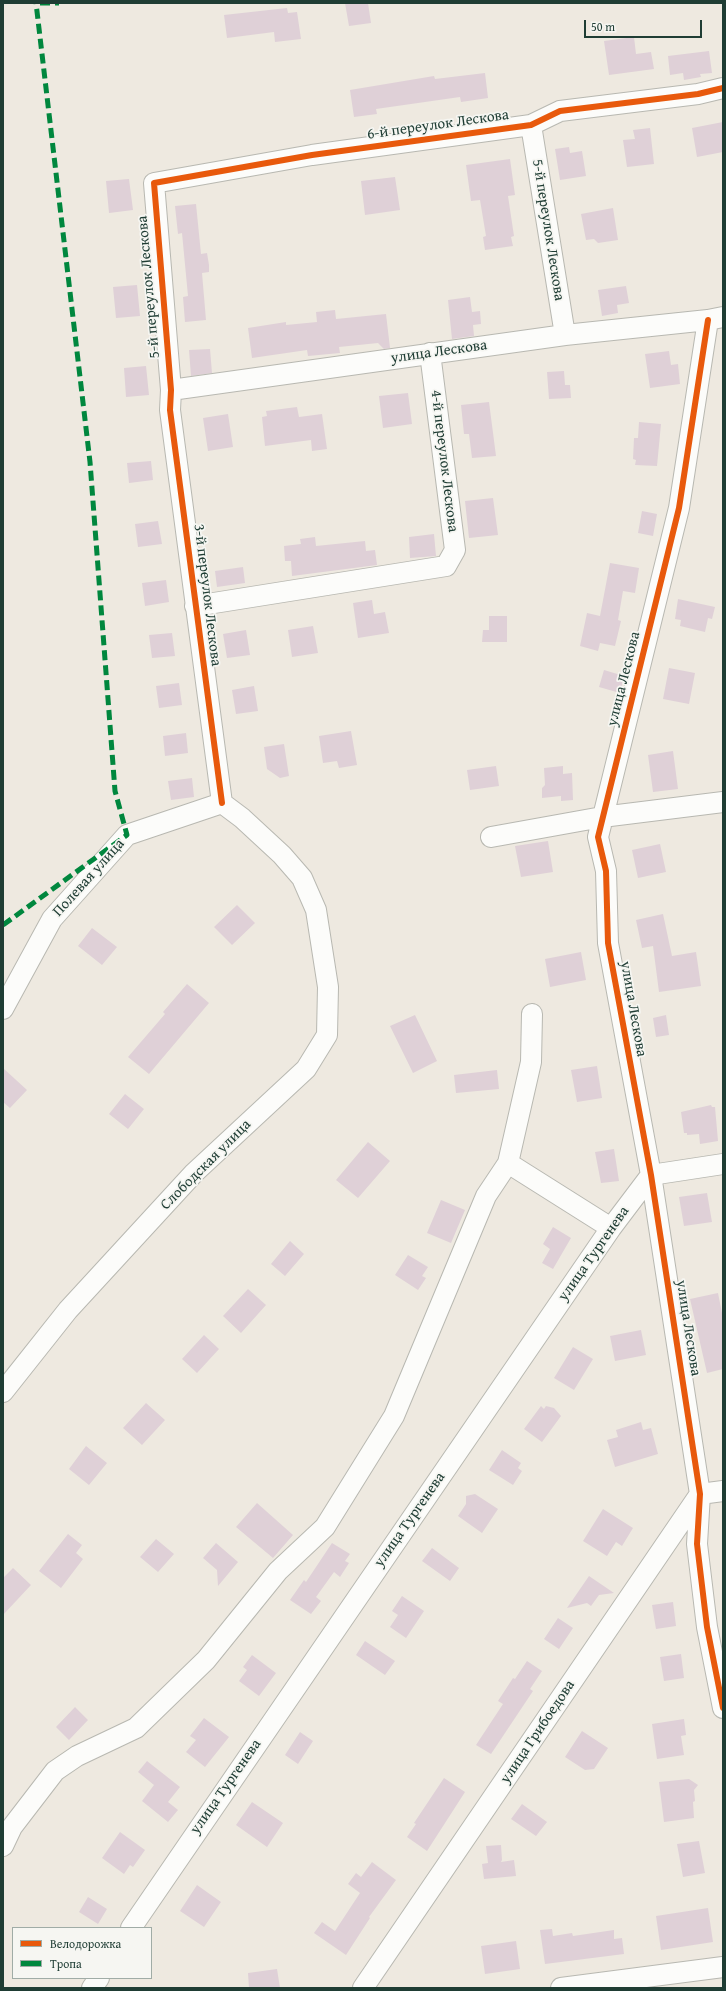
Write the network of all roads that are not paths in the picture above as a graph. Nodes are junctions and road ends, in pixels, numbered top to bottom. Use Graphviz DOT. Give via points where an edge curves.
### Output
graph roads {
  1 [pos="723,88"];
  2 [pos="531,125"];
  3 [pos="154,183"];
  4 [pos="715,318"];
  5 [pos="565,335"];
  6 [pos="430,353"];
  7 [pos="171,390"];
  8 [pos="446,566"];
  9 [pos="195,606"];
  10 [pos="723,802"];
  11 [pos="222,803"];
  12 [pos="602,817"];
  13 [pos="491,837"];
  14 [pos="3,1009"];
  15 [pos="532,1014"];
  16 [pos="508,1163"];
  17 [pos="723,1164"];
  18 [pos="651,1175"];
  19 [pos="611,1228"];
  20 [pos="3,1392"];
  21 [pos="723,1491"];
  22 [pos="700,1494"];
  23 [pos="723,1708"];
  24 [pos="3,1846"];
  25 [pos="132,1927"];
  26 [pos="723,1967"];
  27 [pos="98,1979"];
  28 [pos="92,1988"];
  29 [pos="363,1988"];
  30 [pos="561,1988"];
  1 -- 2 [label="street, 6-й переулок Лескова" via="698,94 560,111"];
  2 -- 3 [label="street, 6-й переулок Лескова" via="312,155"];
  2 -- 5 [label="street, 5-й переулок Лескова"];
  3 -- 7 [label="street, 5-й переулок Лескова"];
  4 -- 5 [label="street, улица Лескова"];
  4 -- 12 [label="street, улица Лескова" via="680,508"];
  5 -- 6 [label="street, улица Лескова"];
  6 -- 7 [label="street, улица Лескова"];
  6 -- 8 [label="street, 4-й переулок Лескова" via="455,550"];
  7 -- 9 [label="street, 3-й переулок Лескова" via="170,410"];
  8 -- 9 [label="street, 3-й переулок Лескова"];
  9 -- 11 [label="street, 3-й переулок Лескова"];
  10 -- 12 [label="street"];
  11 -- 14 [label="street, Полевая улица" via="127,836 52,919"];
  11 -- 20 [label="street, Слободская улица" via="282,855 302,878 316,910 328,987 327,1034 306,1069 194,1173 68,1310"];
  12 -- 13 [label="street"];
  12 -- 18 [label="street, улица Лескова" via="598,837 606,871 608,943"];
  15 -- 16 [label="street" via="531,1062"];
  16 -- 19 [label="street"];
  16 -- 24 [label="street" via="486,1196 394,1416 325,1527 278,1571 206,1660 136,1728 77,1756 55,1771 12,1827"];
  17 -- 18 [label="street"];
  18 -- 19 [label="street, улица Тургенева"];
  18 -- 22 [label="street, улица Лескова"];
  19 -- 25 [label="street, улица Тургенева"];
  21 -- 22 [label="street"];
  22 -- 23 [label="street, улица Лескова" via="697,1544 707,1627"];
  22 -- 29 [label="street, улица Грибоедова"];
  26 -- 30 [label="street"];
  27 -- 28 [label="street"];
}
